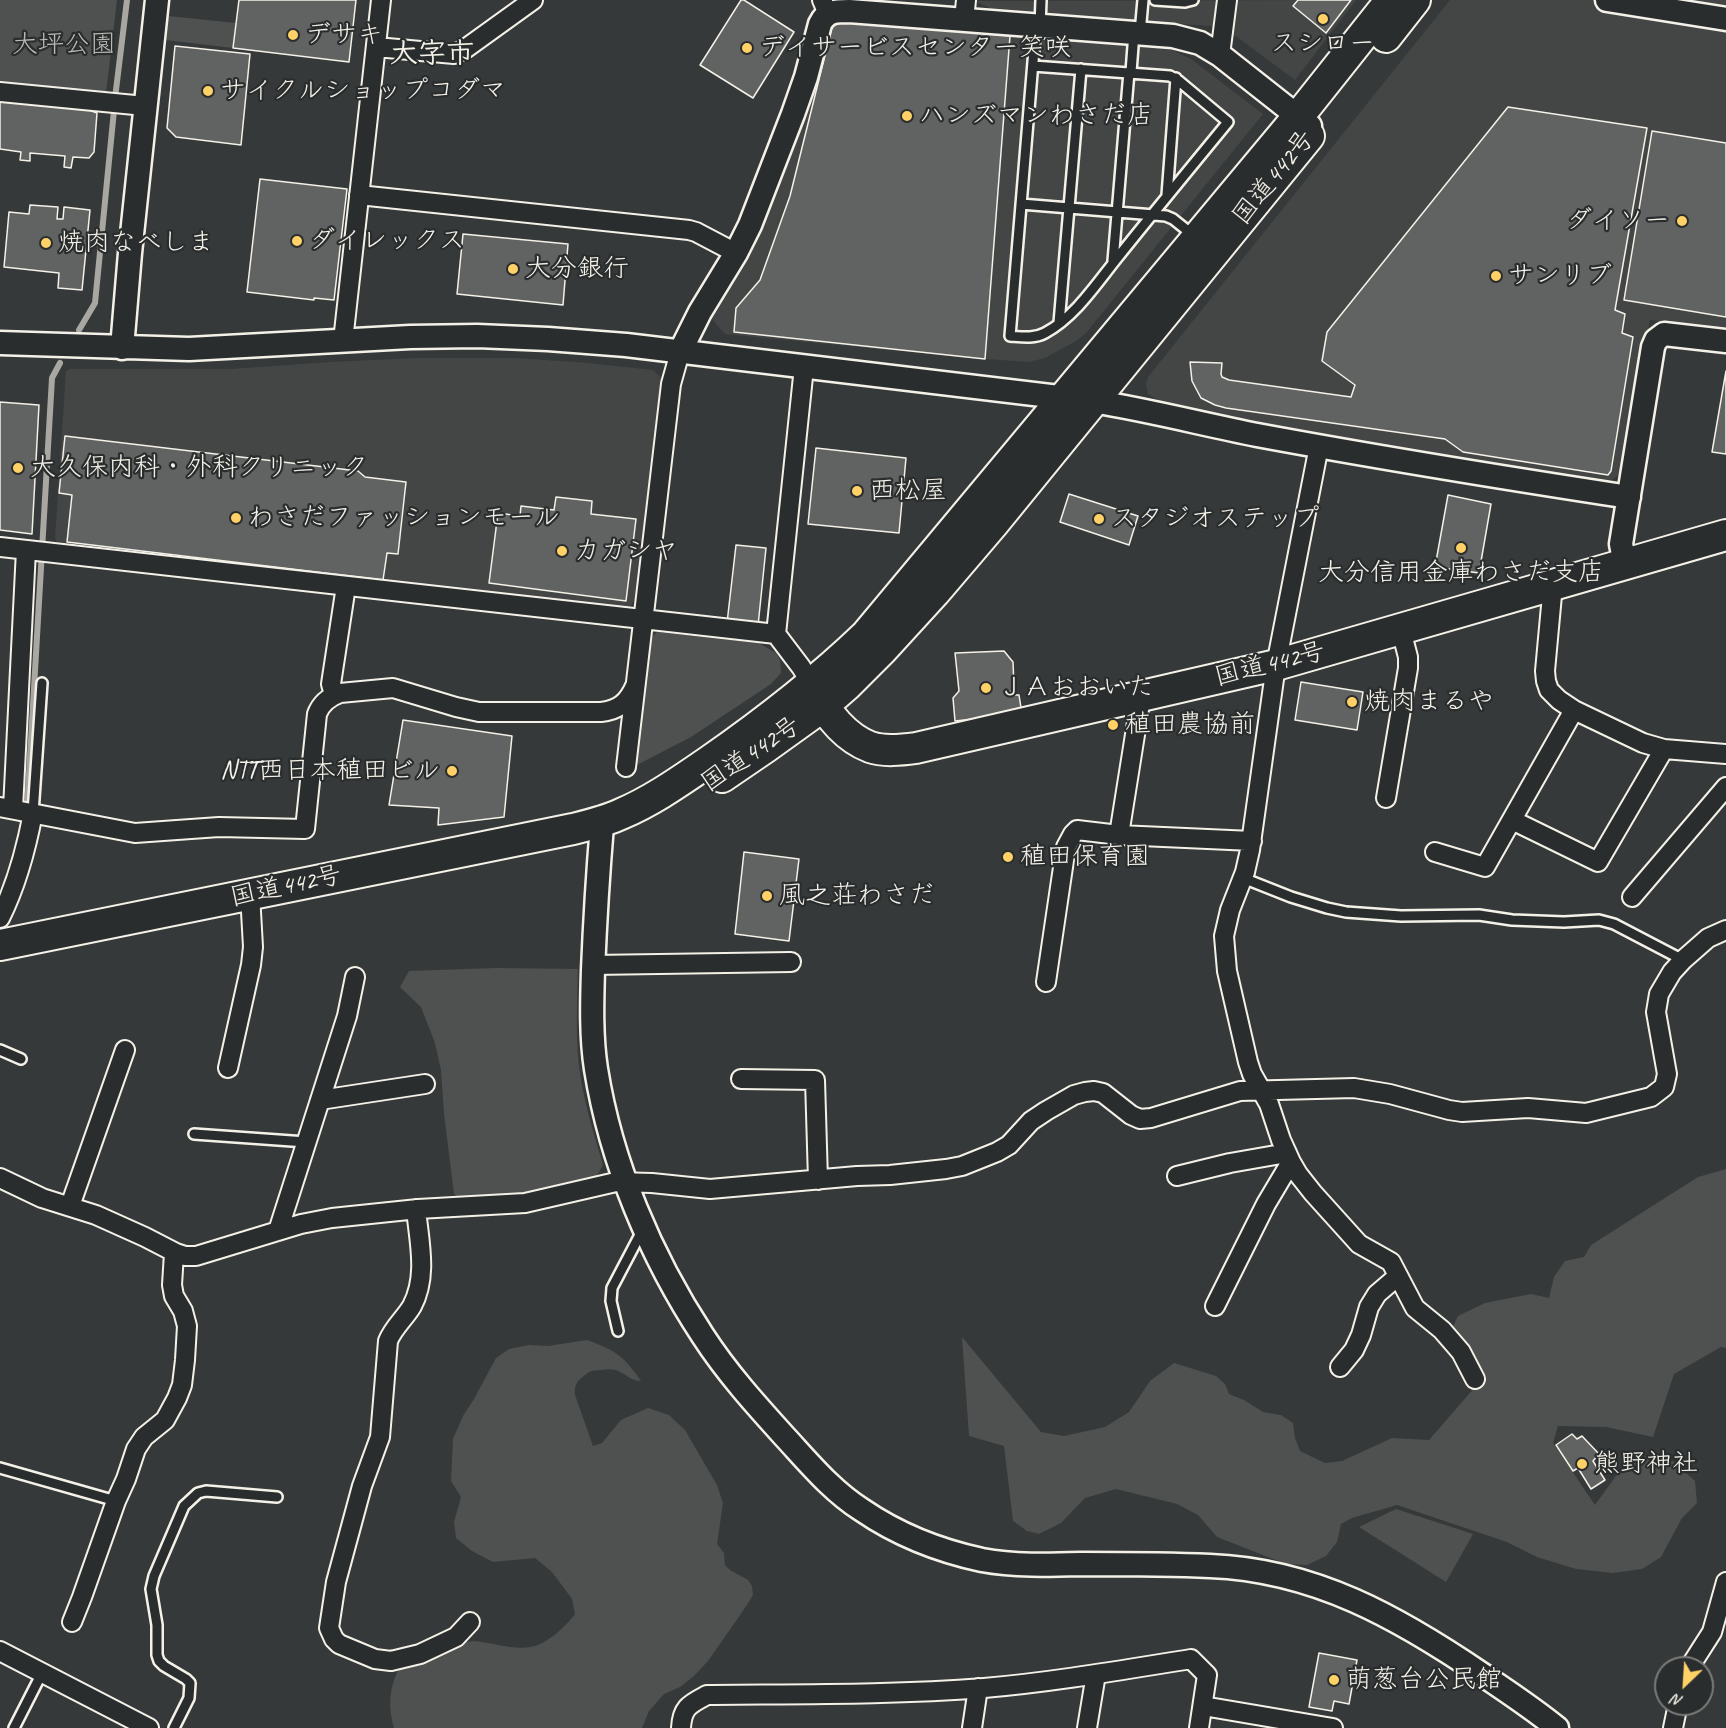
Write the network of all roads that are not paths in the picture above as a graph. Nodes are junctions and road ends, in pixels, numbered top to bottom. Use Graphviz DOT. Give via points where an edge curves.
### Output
graph roads {
  1 [pos="157,0"];
  2 [pos="381,0"];
  3 [pos="533,0"];
  4 [pos="1041,0"];
  5 [pos="1143,0"];
  6 [pos="1155,0"];
  7 [pos="1193,0"];
  8 [pos="1227,0"];
  9 [pos="1391,0"];
  10 [pos="1415,0"];
  11 [pos="1607,0"];
  12 [pos="825,7"];
  13 [pos="965,10"];
  14 [pos="1726,19"];
  15 [pos="1038,26"];
  16 [pos="1137,33"];
  17 [pos="376,47"];
  18 [pos="1220,55"];
  19 [pos="1034,66"];
  20 [pos="1081,69"];
  21 [pos="1130,72"];
  22 [pos="1176,78"];
  23 [pos="0,92"];
  24 [pos="136,105"];
  25 [pos="1306,123"];
  26 [pos="359,195"];
  27 [pos="1167,195"];
  28 [pos="1021,204"];
  29 [pos="1069,208"];
  30 [pos="1117,213"];
  31 [pos="1152,215"];
  32 [pos="1197,238"];
  33 [pos="736,253"];
  34 [pos="1113,262"];
  35 [pos="1059,323"];
  36 [pos="343,340"];
  37 [pos="1726,341"];
  38 [pos="0,344"];
  39 [pos="122,348"];
  40 [pos="680,352"];
  41 [pos="804,367"];
  42 [pos="1078,399"];
  43 [pos="1319,446"];
  44 [pos="1629,497"];
  45 [pos="1726,535"];
  46 [pos="0,547"];
  47 [pos="26,550"];
  48 [pos="1625,564"];
  49 [pos="346,586"];
  50 [pos="1551,586"];
  51 [pos="644,619"];
  52 [pos="1401,630"];
  53 [pos="776,634"];
  54 [pos="1276,665"];
  55 [pos="42,683"];
  56 [pos="635,687"];
  57 [pos="334,695"];
  58 [pos="817,695"];
  59 [pos="1141,697"];
  60 [pos="1574,710"];
  61 [pos="1664,749"];
  62 [pos="8,753"];
  63 [pos="1726,754"];
  64 [pos="626,767"];
  65 [pos="1726,787"];
  66 [pos="1386,798"];
  67 [pos="7,808"];
  68 [pos="33,813"];
  69 [pos="1512,820"];
  70 [pos="587,827"];
  71 [pos="1119,835"];
  72 [pos="1252,841"];
  73 [pos="1435,852"];
  74 [pos="1243,878"];
  75 [pos="250,894"];
  76 [pos="1632,897"];
  77 [pos="0,918"];
  78 [pos="1726,930"];
  79 [pos="0,945"];
  80 [pos="1683,960"];
  81 [pos="791,962"];
  82 [pos="593,964"];
  83 [pos="354,978"];
  84 [pos="1046,982"];
  85 [pos="0,1050"];
  86 [pos="125,1050"];
  87 [pos="21,1059"];
  88 [pos="228,1068"];
  89 [pos="741,1079"];
  90 [pos="425,1083"];
  91 [pos="1262,1090"];
  92 [pos="320,1100"];
  93 [pos="194,1134"];
  94 [pos="306,1142"];
  95 [pos="1289,1158"];
  96 [pos="1177,1176"];
  97 [pos="0,1178"];
  98 [pos="818,1180"];
  99 [pos="626,1182"];
  100 [pos="70,1206"];
  101 [pos="416,1209"];
  102 [pos="644,1227"];
  103 [pos="278,1231"];
  104 [pos="174,1253"];
  105 [pos="1398,1276"];
  106 [pos="1215,1306"];
  107 [pos="618,1331"];
  108 [pos="1340,1367"];
  109 [pos="1475,1379"];
  110 [pos="0,1468"];
  111 [pos="277,1497"];
  112 [pos="116,1501"];
  113 [pos="1726,1582"];
  114 [pos="72,1622"];
  115 [pos="470,1622"];
  116 [pos="1721,1625"];
  117 [pos="0,1651"];
  118 [pos="1697,1656"];
  119 [pos="42,1673"];
  120 [pos="1096,1674"];
  121 [pos="978,1688"];
  122 [pos="1203,1706"];
  123 [pos="1312,1726"];
  124 [pos="143,1727"];
  125 [pos="14,1728"];
  126 [pos="174,1728"];
  127 [pos="681,1728"];
  128 [pos="972,1728"];
  129 [pos="1087,1728"];
  130 [pos="1199,1728"];
  131 [pos="1334,1728"];
  132 [pos="1557,1728"];
  1 -- 24 [label="street"];
  2 -- 17 [label="street"];
  3 -- 17 [label="street" via="457,53"];
  4 -- 15 [label="lane"];
  5 -- 16 [label="lane"];
  6 -- 7 [label="lane"];
  8 -- 18 [label="street"];
  9 -- 25 [label="highway, 国道442号"];
  10 -- 25 [label="highway, 国道442号"];
  11 -- 14 [label="street"];
  12 -- 13 [label="street" via="849,11"];
  12 -- 33 [label="street" via="788,129"];
  13 -- 15 [label="street"];
  15 -- 16 [label="street"];
  15 -- 19 [label="lane"];
  16 -- 18 [label="street" via="1192,40"];
  16 -- 21 [label="lane"];
  17 -- 26 [label="street"];
  18 -- 25 [label="street"];
  19 -- 20 [label="lane"];
  19 -- 28 [label="lane"];
  20 -- 21 [label="lane"];
  20 -- 29 [label="lane"];
  21 -- 22 [label="lane"];
  21 -- 30 [label="lane"];
  22 -- 27 [label="lane"];
  22 -- 27 [label="lane" via="1228,122"];
  23 -- 24 [label="street"];
  24 -- 39 [label="street"];
  25 -- 32 [label="highway, 国道442号"];
  25 -- 42 [label="highway, 国道442号"];
  26 -- 33 [label="street" via="689,230"];
  26 -- 36 [label="street"];
  27 -- 31 [label="lane"];
  28 -- 29 [label="lane"];
  28 -- 35 [label="lane" via="1010,336 1031,338"];
  29 -- 30 [label="lane"];
  29 -- 35 [label="lane"];
  30 -- 31 [label="lane"];
  30 -- 34 [label="lane"];
  31 -- 32 [label="lane" via="1173,219"];
  31 -- 34 [label="lane"];
  32 -- 42 [label="highway, 国道442号"];
  33 -- 40 [label="street"];
  34 -- 35 [label="lane"];
  36 -- 39 [label="street" via="198,349"];
  36 -- 40 [label="street" via="511,337"];
  37 -- 44 [label="street" via="1664,334 1656,340"];
  38 -- 39 [label="street"];
  40 -- 41 [label="street"];
  40 -- 51 [label="street" via="671,384"];
  41 -- 42 [label="street"];
  41 -- 53 [label="street"];
  42 -- 43 [label="street"];
  42 -- 58 [label="highway, 国道442号"];
  43 -- 44 [label="street"];
  43 -- 54 [label="street"];
  44 -- 48 [label="street" via="1621,544"];
  45 -- 48 [label="highway, 国道442号"];
  46 -- 47 [label="street"];
  47 -- 49 [label="street"];
  47 -- 62 [label="street"];
  48 -- 50 [label="highway, 国道442号"];
  49 -- 51 [label="street"];
  49 -- 57 [label="street" via="331,684"];
  50 -- 52 [label="highway, 国道442号"];
  50 -- 60 [label="street" via="1546,681 1559,700"];
  51 -- 53 [label="street"];
  51 -- 56 [label="street"];
  52 -- 54 [label="highway, 国道442号"];
  52 -- 66 [label="street" via="1408,668"];
  53 -- 58 [label="street"];
  54 -- 59 [label="highway, 国道442号"];
  54 -- 72 [label="street"];
  55 -- 68 [label="lane"];
  56 -- 57 [label="street" via="619,707 601,712 479,711 393,688"];
  56 -- 64 [label="street"];
  57 -- 68 [label="street" via="317,714 305,829 219,827 135,833"];
  58 -- 59 [label="highway, 国道442号" via="837,723 860,742 871,748 902,750"];
  58 -- 70 [label="highway, 国道442号" via="740,740 663,793"];
  59 -- 71 [label="street"];
  60 -- 61 [label="street"];
  60 -- 69 [label="street"];
  61 -- 63 [label="street"];
  61 -- 69 [label="street" via="1598,862"];
  62 -- 67 [label="street"];
  65 -- 76 [label="street"];
  67 -- 68 [label="street"];
  68 -- 77 [label="street" via="19,874"];
  69 -- 73 [label="street" via="1485,867"];
  70 -- 75 [label="highway, 国道442号"];
  70 -- 82 [label="street"];
  71 -- 72 [label="street"];
  71 -- 84 [label="street" via="1077,830 1069,840"];
  72 -- 74 [label="street"];
  74 -- 80 [label="lane" via="1346,912 1607,921"];
  74 -- 91 [label="street" via="1226,924 1224,953 1248,1062"];
  75 -- 79 [label="highway, 国道442号"];
  75 -- 88 [label="street" via="253,955"];
  78 -- 80 [label="street" via="1708,938"];
  80 -- 91 [label="street" via="1659,994 1657,1020 1667,1074 1664,1087 1651,1097 1586,1113 1528,1108 1462,1112 1354,1088"];
  81 -- 82 [label="street"];
  82 -- 99 [label="street" via="592,1030 597,1073"];
  83 -- 92 [label="street" via="347,1016"];
  85 -- 87 [label="lane"];
  86 -- 100 [label="street"];
  89 -- 98 [label="street" via="815,1080"];
  90 -- 92 [label="street"];
  91 -- 95 [label="street"];
  91 -- 98 [label="street" via="1240,1091 1140,1119 1103,1093 1085,1092 1031,1121 1009,1145 962,1166"];
  92 -- 94 [label="street"];
  93 -- 94 [label="lane"];
  94 -- 103 [label="street"];
  95 -- 96 [label="street" via="1247,1159"];
  95 -- 105 [label="street" via="1313,1193 1359,1244 1391,1262"];
  95 -- 106 [label="street"];
  97 -- 100 [label="street"];
  98 -- 99 [label="street" via="710,1189"];
  99 -- 101 [label="street" via="525,1203"];
  99 -- 102 [label="street"];
  100 -- 104 [label="street" via="131,1230"];
  101 -- 103 [label="street" via="332,1218"];
  101 -- 115 [label="street" via="420,1283 411,1307 388,1341 380,1437 339,1571 329,1628 339,1644 375,1659 391,1661 420,1654 456,1637"];
  102 -- 107 [label="lane" via="612,1288"];
  102 -- 132 [label="street" via="692,1319 738,1384 821,1476 877,1520 934,1546 998,1562 1214,1566 1268,1572 1301,1581 1359,1602 1407,1626"];
  103 -- 104 [label="street" via="202,1255"];
  104 -- 112 [label="street" via="172,1285 187,1326 182,1385 165,1420 140,1442"];
  105 -- 108 [label="street" via="1377,1294 1354,1350"];
  105 -- 109 [label="street" via="1415,1308 1461,1352"];
  110 -- 112 [label="lane"];
  111 -- 126 [label="lane" via="206,1491 184,1506 151,1589 159,1661 189,1683 189,1698"];
  112 -- 114 [label="street"];
  113 -- 116 [label="street"];
  116 -- 118 [label="street"];
  117 -- 119 [label="street"];
  119 -- 124 [label="street"];
  119 -- 125 [label="lane"];
  120 -- 121 [label="street"];
  120 -- 122 [label="street" via="1191,1659 1207,1675"];
  120 -- 129 [label="street"];
  121 -- 127 [label="street" via="707,1695 688,1705"];
  121 -- 128 [label="street"];
  122 -- 123 [label="street"];
  122 -- 130 [label="street"];
  123 -- 131 [label="street"];
}
